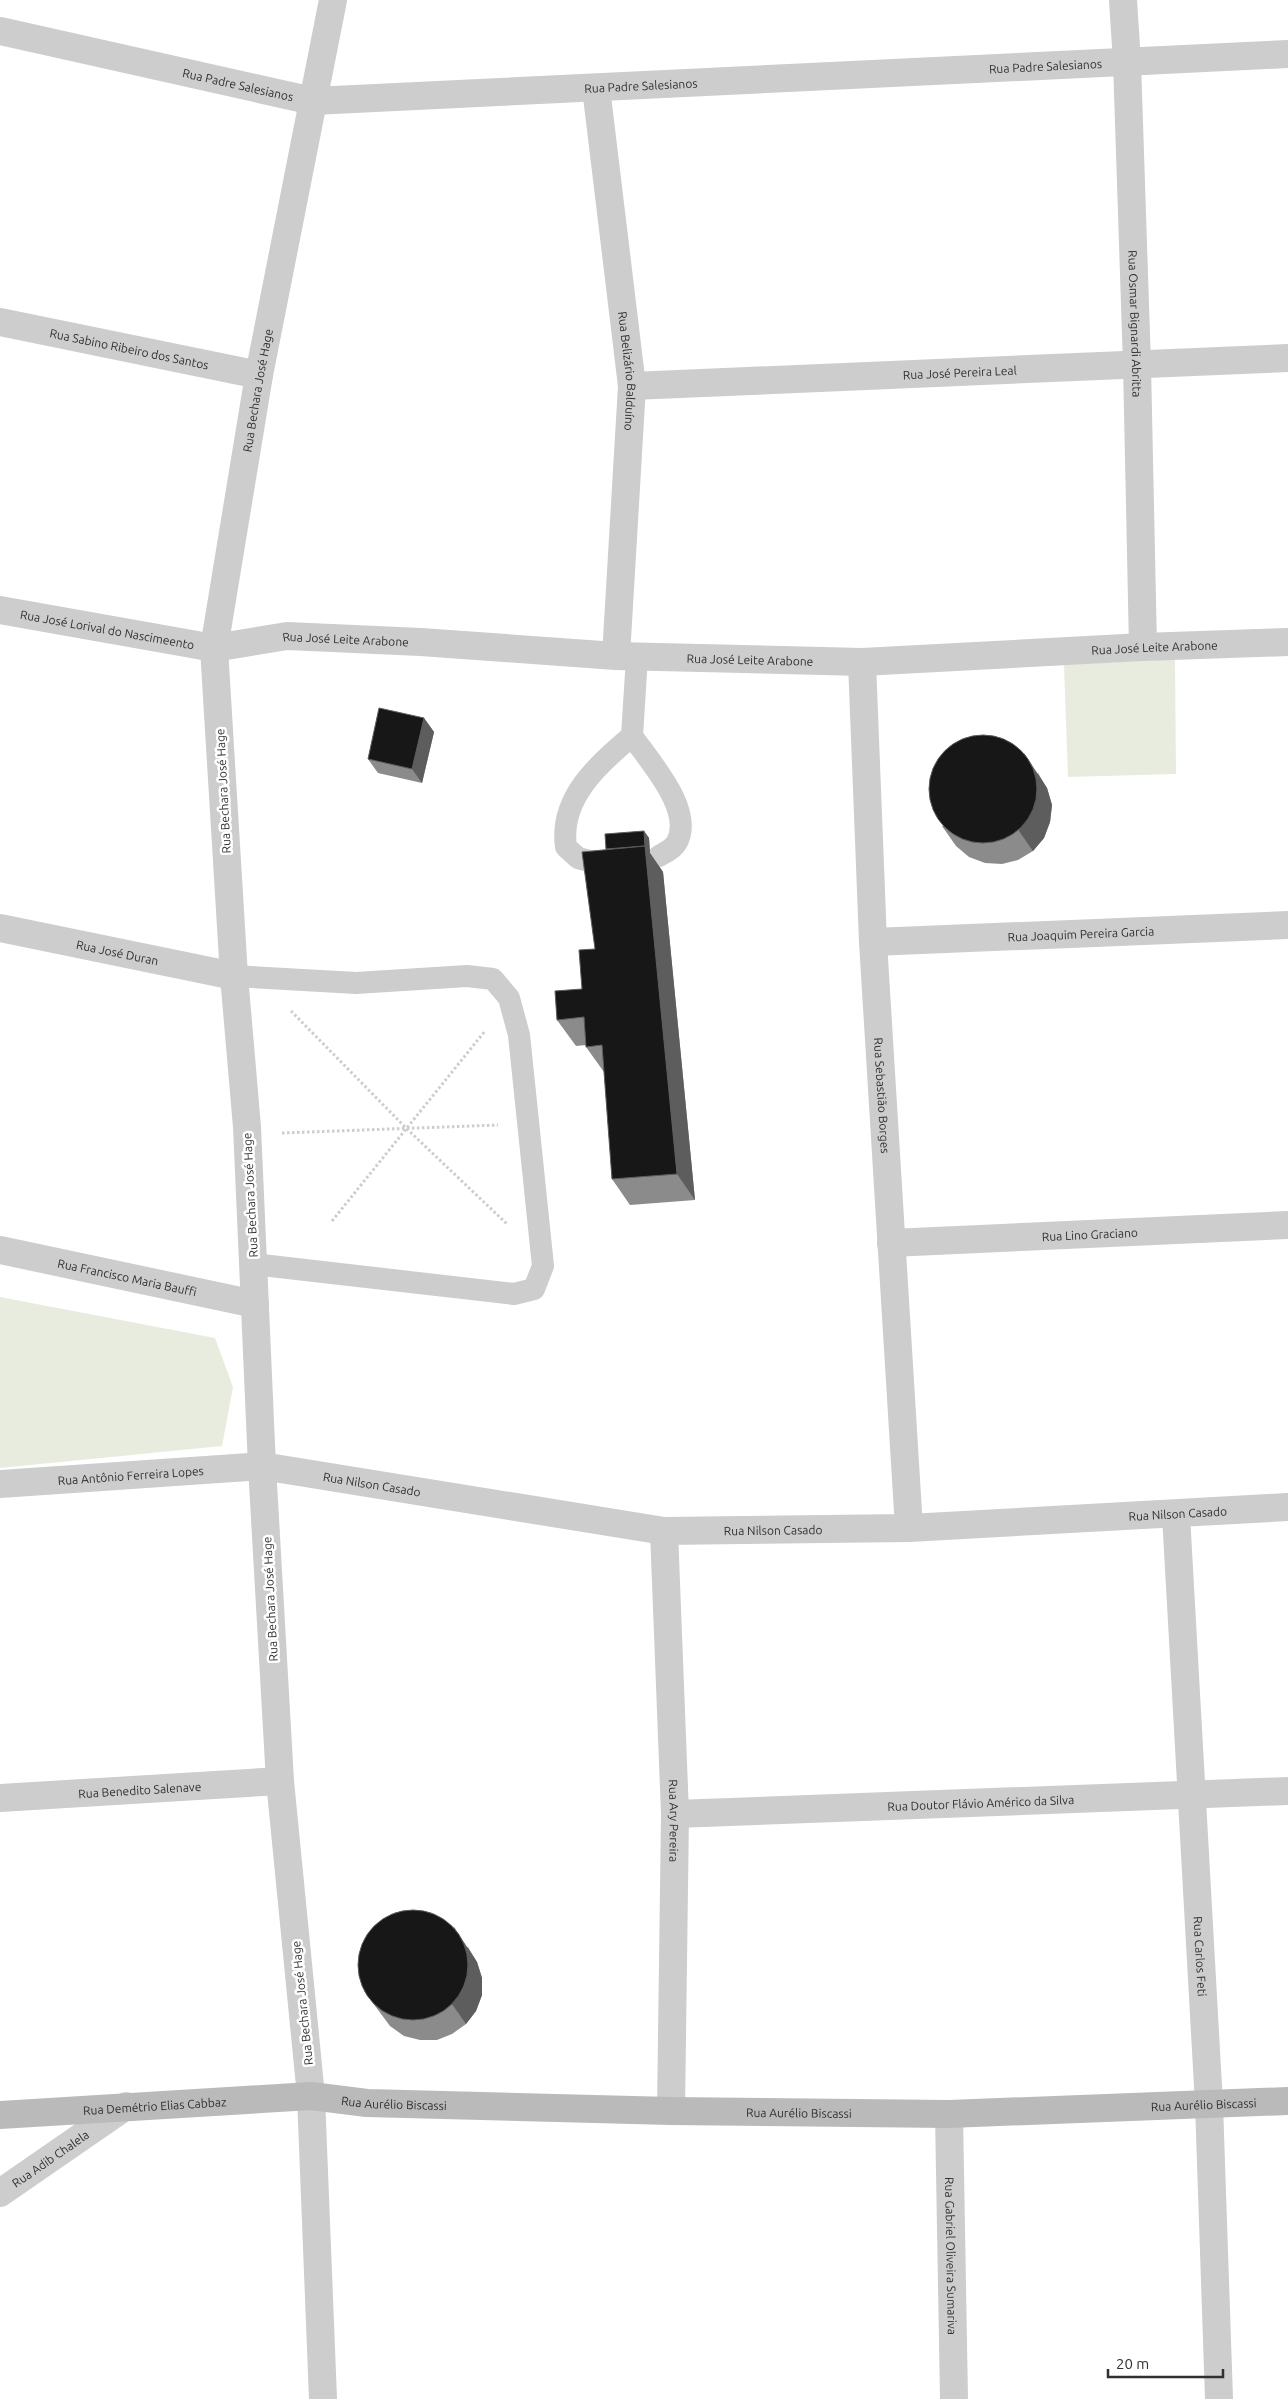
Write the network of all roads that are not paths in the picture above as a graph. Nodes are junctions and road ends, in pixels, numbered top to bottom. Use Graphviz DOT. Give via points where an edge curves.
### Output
graph roads {
  1 [pos="333,0"];
  2 [pos="1123,0"];
  3 [pos="0,30"];
  4 [pos="1288,54"];
  5 [pos="1128,62"];
  6 [pos="596,88"];
  7 [pos="313,101"];
  8 [pos="0,322"];
  9 [pos="1288,358"];
  10 [pos="1137,365"];
  11 [pos="259,375"];
  12 [pos="632,386"];
  13 [pos="0,610"];
  14 [pos="1288,642"];
  15 [pos="1143,647"];
  16 [pos="214,648"];
  17 [pos="627,656"];
  18 [pos="862,662"];
  19 [pos="632,736"];
  20 [pos="659,856"];
  21 [pos="593,862"];
  22 [pos="1288,925"];
  23 [pos="0,928"];
  24 [pos="873,942"];
  25 [pos="234,976"];
  26 [pos="1288,1224"];
  27 [pos="891,1243"];
  28 [pos="0,1250"];
  29 [pos="253,1264"];
  30 [pos="255,1304"];
  31 [pos="262,1466"];
  32 [pos="0,1484"];
  33 [pos="1288,1508"];
  34 [pos="1176,1515"];
  35 [pos="909,1528"];
  36 [pos="664,1531"];
  37 [pos="280,1781"];
  38 [pos="1288,1791"];
  39 [pos="1190,1794"];
  40 [pos="0,1798"];
  41 [pos="675,1814"];
  42 [pos="310,2096"];
  43 [pos="1288,2101"];
  44 [pos="1209,2104"];
  45 [pos="126,2106"];
  46 [pos="671,2111"];
  47 [pos="950,2114"];
  48 [pos="0,2115"];
  49 [pos="0,2192"];
  50 [pos="317,2396"];
  51 [pos="954,2399"];
  52 [pos="1219,2399"];
  1 -- 7 [label="street, Rua Bechara José Hage"];
  2 -- 5 [label="street, Rua Osmar Bignardi Abritta"];
  3 -- 7 [label="street, Rua Padre Salesianos"];
  4 -- 5 [label="street, Rua Padre Salesianos"];
  5 -- 6 [label="street, Rua Padre Salesianos"];
  5 -- 10 [label="street, Rua Osmar Bignardi Abritta"];
  6 -- 7 [label="street, Rua Padre Salesianos"];
  6 -- 12 [label="street, Rua Belizário Balduíno"];
  7 -- 11 [label="street, Rua Bechara José Hage"];
  8 -- 11 [label="street, Rua Sabino Ribeiro dos Santos"];
  9 -- 10 [label="street, Rua José Pereira Leal"];
  10 -- 12 [label="street, Rua José Pereira Leal"];
  10 -- 15 [label="street, Rua Osmar Bignardi Abritta"];
  11 -- 16 [label="street, Rua Bechara José Hage"];
  12 -- 17 [label="street, Rua Belizário Balduíno"];
  13 -- 16 [label="street, Rua José Lorival do Nascimeento"];
  14 -- 15 [label="street, Rua José Leite Arabone"];
  15 -- 18 [label="street, Rua José Leite Arabone"];
  16 -- 17 [label="street, Rua José Leite Arabone" via="287,636"];
  16 -- 25 [label="street, Rua Bechara José Hage"];
  17 -- 18 [label="street, Rua José Leite Arabone"];
  17 -- 19 [label="lane"];
  18 -- 24 [label="street, Rua Sebastião Borges"];
  19 -- 20 [label="lane" via="675,800 681,818 681,832 676,844"];
  19 -- 21 [label="lane" via="601,762 575,798 563,830 566,847 578,858"];
  22 -- 24 [label="street, Rua Joaquim Pereira Garcia"];
  23 -- 25 [label="street, Rua José Duran"];
  24 -- 27 [label="street, Rua Sebastião Borges"];
  25 -- 29 [label="street, Rua Bechara José Hage" via="247,1127"];
  25 -- 29 [label="lane" via="356,984 467,976 494,979 509,998 519,1036 543,1266 534,1289 514,1294"];
  26 -- 27 [label="street, Rua Lino Graciano"];
  27 -- 35 [label="street, Rua Sebastião Borges"];
  28 -- 30 [label="street, Rua Francisco Maria Bauffi"];
  29 -- 30 [label="street, Rua Bechara José Hage"];
  30 -- 31 [label="street, Rua Bechara José Hage"];
  31 -- 32 [label="street, Rua Antônio Ferreira Lopes"];
  31 -- 36 [label="street, Rua Nilson Casado"];
  31 -- 37 [label="street, Rua Bechara José Hage"];
  33 -- 34 [label="street, Rua Nilson Casado"];
  34 -- 35 [label="street, Rua Nilson Casado"];
  34 -- 39 [label="street, Rua Carlos Feti"];
  35 -- 36 [label="street, Rua Nilson Casado"];
  36 -- 41 [label="street, Rua Ary Pereira"];
  37 -- 40 [label="street, Rua Benedito Salenave"];
  37 -- 42 [label="street, Rua Bechara José Hage"];
  38 -- 39 [label="street, Rua Doutor Flávio Américo da Silva"];
  39 -- 41 [label="street, Rua Doutor Flávio Américo da Silva"];
  39 -- 44 [label="street, Rua Carlos Feti"];
  41 -- 46 [label="street, Rua Ary Pereira"];
  42 -- 45 [label="street, Rua Demétrio Elias Cabbaz"];
  42 -- 46 [label="street, Rua Aurélio Biscassi" via="367,2103"];
  42 -- 50 [label="street, Rua Bechara José Hage"];
  43 -- 44 [label="street, Rua Aurélio Biscassi"];
  44 -- 47 [label="street, Rua Aurélio Biscassi"];
  44 -- 52 [label="street, Rua Carlos Feti"];
  45 -- 48 [label="street, Rua Demétrio Elias Cabbaz"];
  45 -- 49 [label="street, Rua Adib Chalela"];
  46 -- 47 [label="street, Rua Aurélio Biscassi"];
  47 -- 51 [label="street, Rua Gabriel Oliveira Sumariva"];
}
